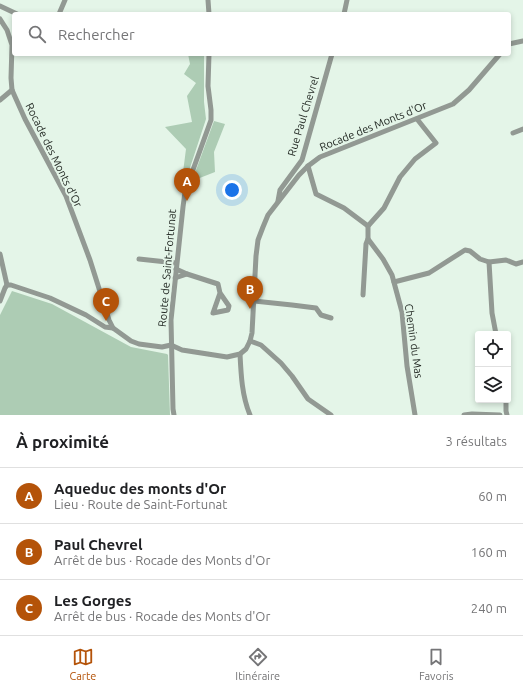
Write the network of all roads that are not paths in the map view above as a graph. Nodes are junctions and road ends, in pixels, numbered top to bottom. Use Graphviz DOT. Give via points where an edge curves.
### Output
graph roads {
  1 [pos="65,0"];
  2 [pos="208,0"];
  3 [pos="347,0"];
  4 [pos="0,6"];
  5 [pos="13,12"];
  6 [pos="60,12"];
  7 [pos="208,12"];
  8 [pos="344,12"];
  9 [pos="0,19"];
  10 [pos="523,41"];
  11 [pos="511,44"];
  12 [pos="209,56"];
  13 [pos="331,56"];
  14 [pos="498,56"];
  15 [pos="12,90"];
  16 [pos="0,100"];
  17 [pos="417,119"];
  18 [pos="523,129"];
  19 [pos="513,133"];
  20 [pos="308,166"];
  21 [pos="278,202"];
  22 [pos="368,226"];
  23 [pos="368,239"];
  24 [pos="0,254"];
  25 [pos="139,259"];
  26 [pos="489,262"];
  27 [pos="523,262"];
  28 [pos="176,266"];
  29 [pos="187,274"];
  30 [pos="175,278"];
  31 [pos="394,282"];
  32 [pos="7,285"];
  33 [pos="220,293"];
  34 [pos="363,295"];
  35 [pos="0,301"];
  36 [pos="253,301"];
  37 [pos="330,318"];
  38 [pos="113,328"];
  39 [pos="495,331"];
  40 [pos="250,341"];
  41 [pos="171,345"];
  42 [pos="240,354"];
  43 [pos="506,403"];
  44 [pos="174,415"];
  45 [pos="250,415"];
  46 [pos="331,415"];
  47 [pos="415,415"];
  48 [pos="464,415"];
  49 [pos="500,415"];
  50 [pos="507,415"];
  1 -- 6 [label="street"];
  2 -- 7 [label="street"];
  3 -- 8 [label="street"];
  4 -- 5 [label="street"];
  9 -- 15 [label="street, Rocade des Monts d'Or" via="12,45"];
  10 -- 11 [label="street"];
  12 -- 28 [label="street, Route de Saint-Fortunat" via="211,120 185,192"];
  13 -- 21 [label="street, Rue Paul Chevrel" via="302,160 280,190"];
  14 -- 17 [label="street, Rocade des Monts d'Or" via="469,90 453,104"];
  15 -- 16 [label="street"];
  15 -- 38 [label="street, Rocade des Monts d'Or" via="66,196"];
  17 -- 20 [label="street, Rocade des Monts d'Or" via="320,157"];
  17 -- 22 [label="street" via="436,143 414,159 400,177 384,208"];
  18 -- 19 [label="street"];
  20 -- 21 [label="street, Rocade des Monts d'Or"];
  20 -- 22 [label="street" via="316,194 344,208"];
  21 -- 36 [label="street, Rocade des Monts d'Or" via="268,215 258,240"];
  22 -- 23 [label="street"];
  23 -- 31 [label="street, Chemin du Mas" via="383,259"];
  23 -- 34 [label="street"];
  24 -- 32 [label="street"];
  25 -- 28 [label="street"];
  26 -- 27 [label="street"];
  26 -- 31 [label="street" via="465,250 429,273"];
  26 -- 39 [label="street"];
  28 -- 29 [label="street"];
  28 -- 30 [label="street, Route de Saint-Fortunat"];
  29 -- 30 [label="street"];
  29 -- 33 [label="street" via="218,284"];
  30 -- 41 [label="street, Route de Saint-Fortunat"];
  31 -- 47 [label="street, Chemin du Mas" via="402,312"];
  32 -- 35 [label="street"];
  32 -- 38 [label="street" via="50,298 105,327"];
  36 -- 37 [label="street" via="316,308 321,315"];
  36 -- 40 [label="street, Rocade des Monts d'Or"];
  38 -- 41 [label="street" via="139,344 162,347"];
  40 -- 42 [label="street"];
  40 -- 46 [label="street" via="261,344 281,363 308,399"];
  41 -- 42 [label="street" via="182,350 227,357"];
  41 -- 44 [label="street, Route de Saint-Fortunat"];
  42 -- 45 [label="street" via="244,398"];
  43 -- 50 [label="street"];
  48 -- 49 [label="street"];
}
